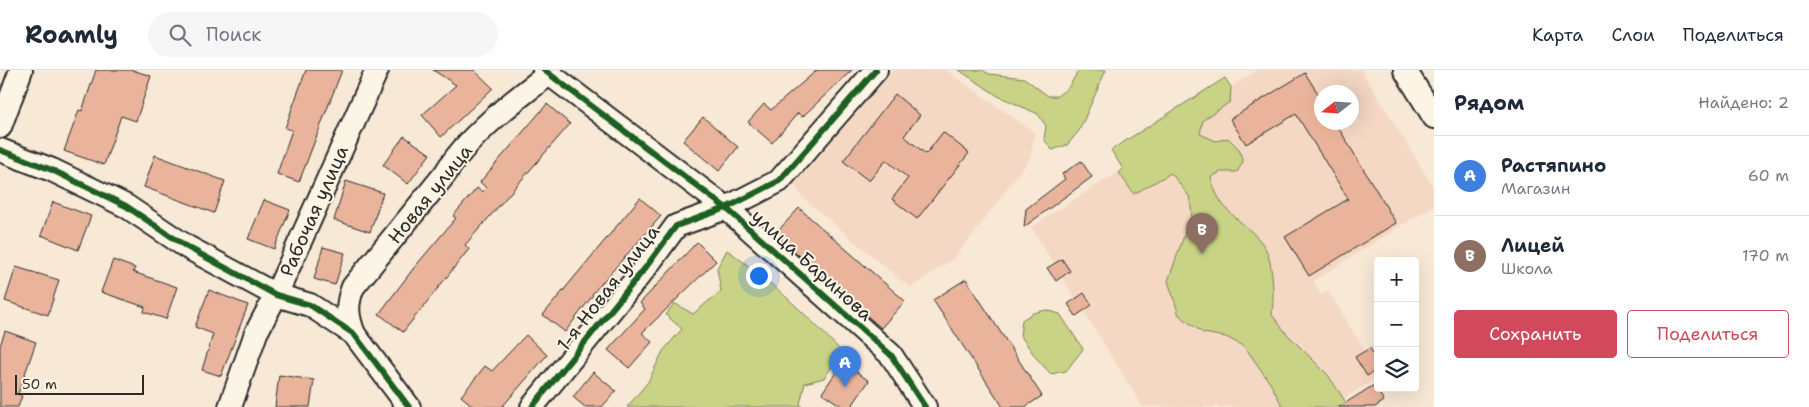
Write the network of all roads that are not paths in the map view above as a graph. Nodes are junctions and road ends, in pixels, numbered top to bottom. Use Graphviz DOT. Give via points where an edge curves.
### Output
graph roads {
  1 [pos="21,70"];
  2 [pos="377,70"];
  3 [pos="876,70"];
  4 [pos="1405,70"];
  5 [pos="547,72"];
  6 [pos="1431,106"];
  7 [pos="0,127"];
  8 [pos="0,150"];
  9 [pos="726,208"];
  10 [pos="272,293"];
  11 [pos="354,334"];
  12 [pos="230,407"];
  13 [pos="409,407"];
  14 [pos="532,407"];
  15 [pos="925,407"];
  1 -- 7 [label="street"];
  2 -- 10 [label="street, Рабочая улица"];
  3 -- 9 [label="street, 1-я Новая улица" via="778,181"];
  4 -- 6 [label="street"];
  5 -- 9 [label="street, улица Баринова"];
  5 -- 11 [label="street, Новая улица" via="455,158 353,287 347,316"];
  8 -- 10 [label="street" via="52,170 126,206 187,247"];
  9 -- 14 [label="street, 1-я Новая улица" via="676,226"];
  9 -- 15 [label="street, улица Баринова" via="891,355"];
  10 -- 11 [label="street" via="310,305"];
  10 -- 12 [label="street, Рабочая улица"];
  11 -- 13 [label="street"];
}
